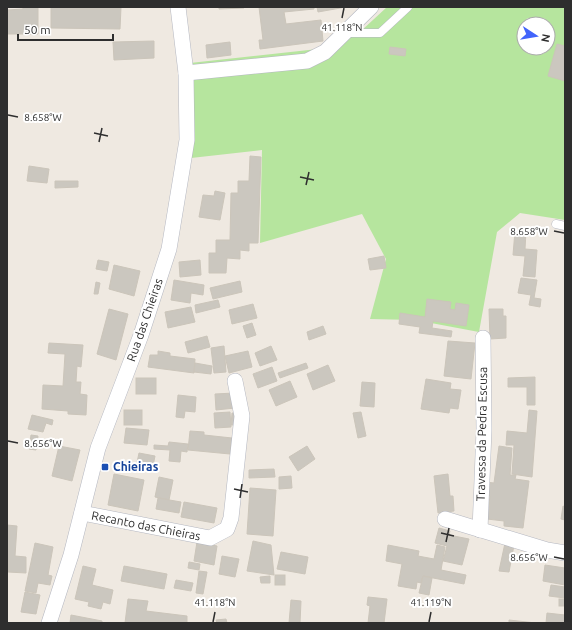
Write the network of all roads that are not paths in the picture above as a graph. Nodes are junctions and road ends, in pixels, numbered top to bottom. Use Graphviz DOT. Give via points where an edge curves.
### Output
graph roads {
  1 [pos="178,7"];
  2 [pos="371,7"];
  3 [pos="408,7"];
  4 [pos="344,33"];
  5 [pos="186,73"];
  6 [pos="556,224"];
  7 [pos="565,226"];
  8 [pos="483,338"];
  9 [pos="235,381"];
  10 [pos="82,513"];
  11 [pos="445,519"];
  12 [pos="480,530"];
  13 [pos="565,553"];
  14 [pos="49,623"];
  1 -- 5 [label="street, Rua das Chieiras"];
  2 -- 4 [label="street"];
  3 -- 4 [label="lane" via="380,33"];
  4 -- 5 [label="street" via="325,52 307,61"];
  5 -- 10 [label="street, Rua das Chieiras" via="187,140 169,249 141,335 98,448"];
  6 -- 7 [label="lane"];
  8 -- 12 [label="street, Travessa da Pedra Escusa" via="484,430"];
  9 -- 10 [label="street, Recanto das Chieiras" via="242,416 231,518 227,529 210,538"];
  10 -- 14 [label="street, Rua das Chieiras"];
  11 -- 12 [label="street"];
  12 -- 13 [label="street"];
}
